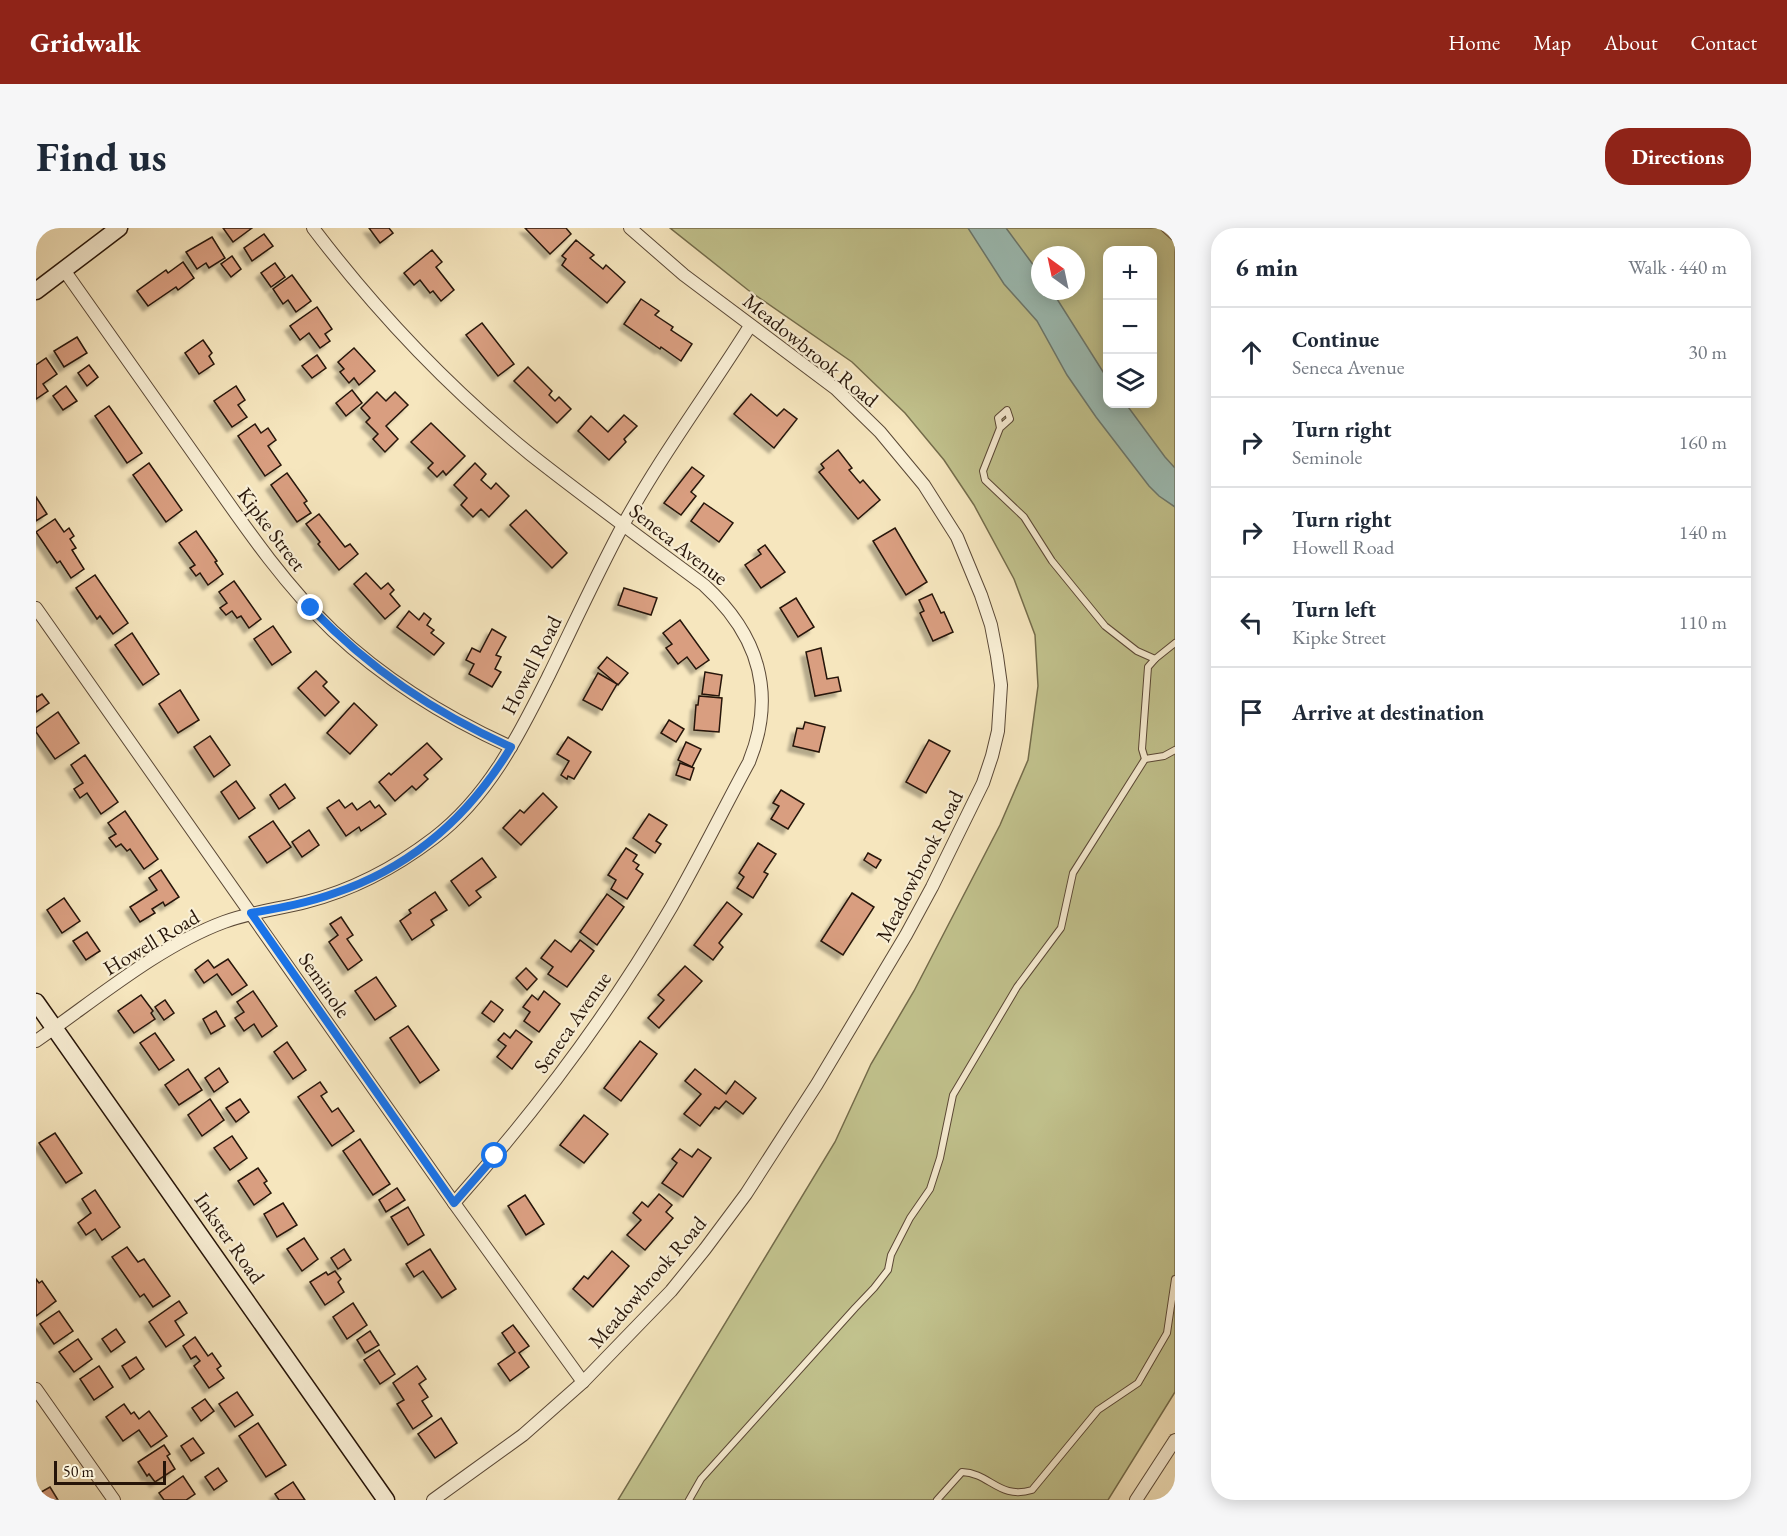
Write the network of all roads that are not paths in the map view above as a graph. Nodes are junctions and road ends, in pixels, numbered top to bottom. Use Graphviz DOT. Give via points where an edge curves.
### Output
graph roads {
  1 [pos="119,228"];
  2 [pos="314,228"];
  3 [pos="630,228"];
  4 [pos="1164,228"];
  5 [pos="1175,238"];
  6 [pos="64,270"];
  7 [pos="36,291"];
  8 [pos="750,326"];
  9 [pos="1000,428"];
  10 [pos="624,525"];
  11 [pos="36,608"];
  12 [pos="1175,643"];
  13 [pos="1155,659"];
  14 [pos="511,747"];
  15 [pos="1175,750"];
  16 [pos="1145,759"];
  17 [pos="251,913"];
  18 [pos="36,1002"];
  19 [pos="55,1028"];
  20 [pos="36,1041"];
  21 [pos="454,1203"];
  22 [pos="1175,1279"];
  23 [pos="583,1382"];
  24 [pos="36,1389"];
  25 [pos="1175,1440"];
  26 [pos="114,1500"];
  27 [pos="386,1500"];
  28 [pos="433,1500"];
  29 [pos="689,1500"];
  30 [pos="937,1500"];
  31 [pos="1136,1500"];
  1 -- 6 [label="main road"];
  2 -- 10 [label="street, Seneca Avenue" via="366,295 475,405"];
  3 -- 8 [label="street, Meadowbrook Road"];
  4 -- 5 [label="lane"];
  6 -- 7 [label="main road"];
  6 -- 14 [label="street, Kipke Street" via="254,539 311,608 355,651 404,688"];
  8 -- 10 [label="street, Howell Road"];
  8 -- 23 [label="street, Meadowbrook Road" via="815,372 857,408 906,462 942,510 957,537 991,625 1001,685 998,730 982,783 932,887 817,1084 746,1194 705,1249 671,1291"];
  9 -- 13 [label="lane" via="983,471 985,480 1024,518 1052,561 1105,626 1137,651"];
  10 -- 14 [label="street, Howell Road"];
  10 -- 21 [label="street, Seneca Avenue" via="704,585 737,621 761,676 759,731 749,762 672,906 635,965 545,1096"];
  11 -- 17 [label="street, Seminole"];
  12 -- 13 [label="lane"];
  13 -- 16 [label="lane" via="1148,667 1142,749"];
  14 -- 17 [label="street, Howell Road" via="465,810 406,859 337,893"];
  15 -- 16 [label="lane"];
  16 -- 29 [label="lane" via="1073,873 1060,928 1017,987 953,1095 933,1183 910,1218 891,1255 888,1270 701,1479"];
  17 -- 19 [label="street, Howell Road" via="175,946"];
  17 -- 21 [label="street, Seminole"];
  18 -- 19 [label="main road, Inkster Road"];
  19 -- 20 [label="street, Howell Road"];
  19 -- 27 [label="main road, Inkster Road"];
  21 -- 23 [label="street, Seminole"];
  22 -- 30 [label="lane" via="1167,1333 1138,1383 1098,1410 1032,1490 1022,1497 1010,1497 970,1472 962,1472"];
  23 -- 28 [label="street, Meadowbrook Road" via="523,1435"];
  24 -- 26 [label="street"];
  25 -- 31 [label="street"];
}
